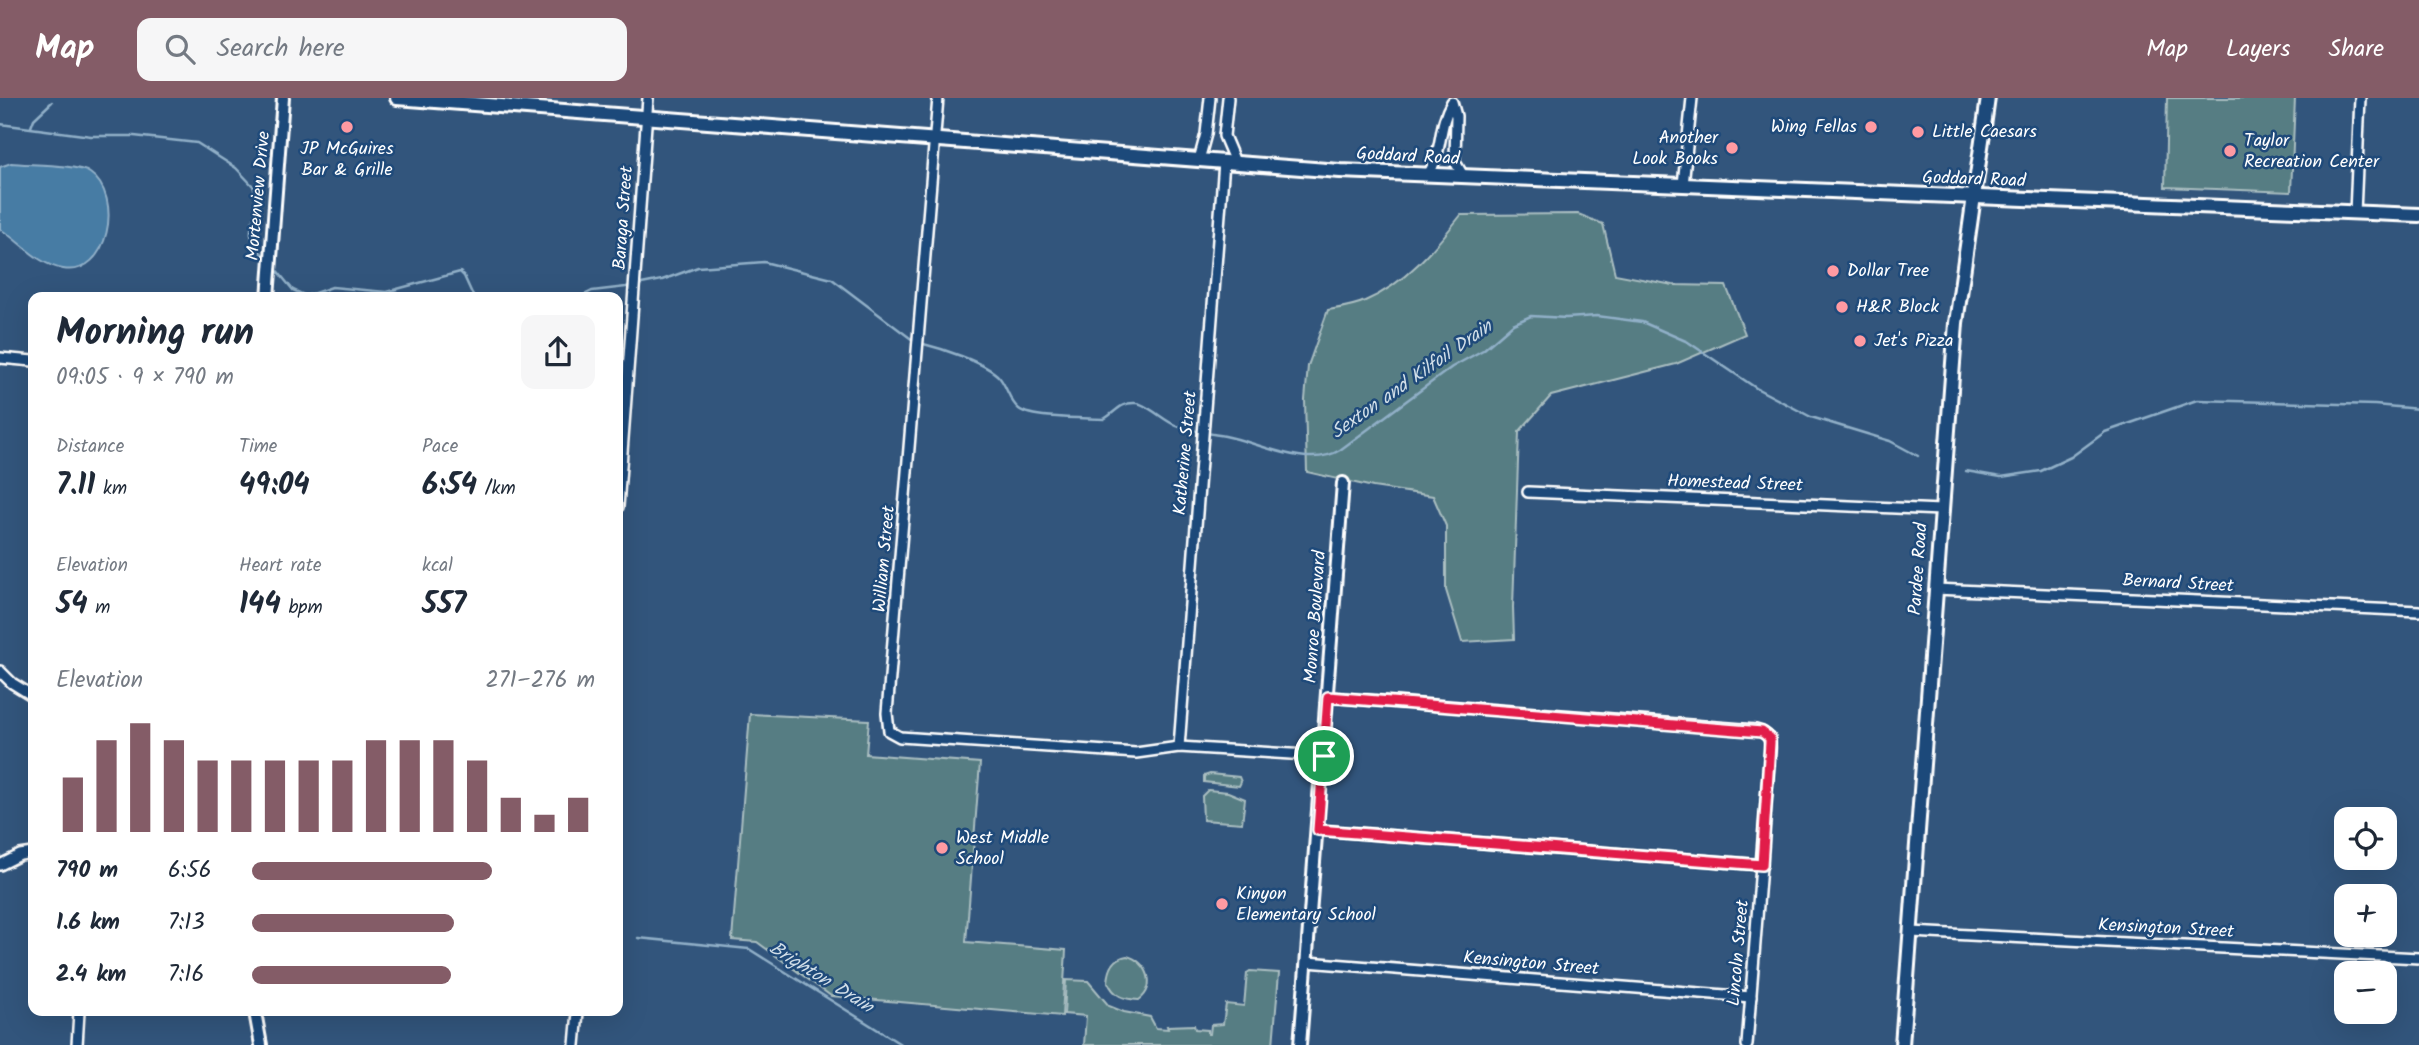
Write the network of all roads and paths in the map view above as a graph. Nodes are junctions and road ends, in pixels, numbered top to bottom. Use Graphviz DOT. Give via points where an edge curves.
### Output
graph roads {
  1 [pos="284,98"];
  2 [pos="397,98"];
  3 [pos="648,98"];
  4 [pos="938,98"];
  5 [pos="1210,98"];
  6 [pos="1227,98"];
  7 [pos="1692,98"];
  8 [pos="1988,98"];
  9 [pos="2360,98"];
  10 [pos="1452,100"];
  11 [pos="647,117"];
  12 [pos="936,139"];
  13 [pos="1199,160"];
  14 [pos="1229,162"];
  15 [pos="1428,175"];
  16 [pos="1464,177"];
  17 [pos="1683,185"];
  18 [pos="1975,197"];
  19 [pos="2355,213"];
  20 [pos="2419,215"];
  21 [pos="269,292"];
  22 [pos="0,358"];
  23 [pos="28,361"];
  24 [pos="623,443"];
  25 [pos="1343,484"];
  26 [pos="1528,492"];
  27 [pos="1941,510"];
  28 [pos="1936,589"];
  29 [pos="2419,611"];
  30 [pos="0,671"];
  31 [pos="28,693"];
  32 [pos="1328,697"];
  33 [pos="1179,747"];
  34 [pos="1324,756"];
  35 [pos="1318,830"];
  36 [pos="28,854"];
  37 [pos="0,864"];
  38 [pos="1762,865"];
  39 [pos="1910,932"];
  40 [pos="2419,958"];
  41 [pos="1307,962"];
  42 [pos="1751,998"];
  43 [pos="79,1016"];
  44 [pos="256,1016"];
  45 [pos="578,1016"];
  46 [pos="77,1045"];
  47 [pos="261,1045"];
  48 [pos="575,1045"];
  49 [pos="1300,1045"];
  50 [pos="1748,1045"];
  51 [pos="1902,1045"];
  1 -- 21 [label="street, Mortenview Drive"];
  2 -- 11 [label="main road, Goddard Road"];
  3 -- 11 [label="street, Baraga Street"];
  4 -- 12 [label="street, William Street"];
  5 -- 13 [label="street"];
  6 -- 14 [label="street, Katherine Street" via="1224,136"];
  7 -- 17 [label="street"];
  8 -- 18 [label="main road, Pardee Road"];
  9 -- 19 [label="street"];
  10 -- 15 [label="street" via="1443,117 1436,162"];
  10 -- 16 [label="street" via="1455,162"];
  11 -- 12 [label="main road, Goddard Road"];
  11 -- 24 [label="street, Baraga Street"];
  12 -- 13 [label="main road, Goddard Road"];
  12 -- 33 [label="street, William Street" via="888,731 900,737 1136,753"];
  13 -- 14 [label="main road, Goddard Road"];
  14 -- 15 [label="main road, Goddard Road"];
  14 -- 33 [label="street, Katherine Street"];
  15 -- 16 [label="main road, Goddard Road"];
  16 -- 17 [label="main road, Goddard Road"];
  17 -- 18 [label="main road, Goddard Road"];
  18 -- 19 [label="main road, Goddard Road"];
  18 -- 27 [label="main road, Pardee Road" via="1956,323"];
  19 -- 20 [label="main road, Goddard Road"];
  22 -- 23 [label="street"];
  25 -- 32 [label="street, Monroe Boulevard"];
  26 -- 27 [label="street, Homestead Street"];
  27 -- 28 [label="main road, Pardee Road"];
  28 -- 29 [label="street, Bernard Street"];
  28 -- 39 [label="main road, Pardee Road"];
  30 -- 31 [label="street"];
  32 -- 34 [label="street, Monroe Boulevard"];
  32 -- 38 [label="street, Lincoln Street" via="1762,732 1770,738"];
  33 -- 34 [label="street"];
  34 -- 35 [label="street, Monroe Boulevard"];
  35 -- 38 [label="street"];
  35 -- 41 [label="street, Monroe Boulevard"];
  36 -- 37 [label="street"];
  38 -- 42 [label="street, Lincoln Street"];
  39 -- 40 [label="street, Kensington Street"];
  39 -- 51 [label="main road, Pardee Road"];
  41 -- 42 [label="street, Kensington Street"];
  41 -- 49 [label="street, Monroe Boulevard"];
  42 -- 50 [label="street, Lincoln Street"];
  43 -- 46 [label="street"];
  44 -- 47 [label="street"];
  45 -- 48 [label="street"];
}
